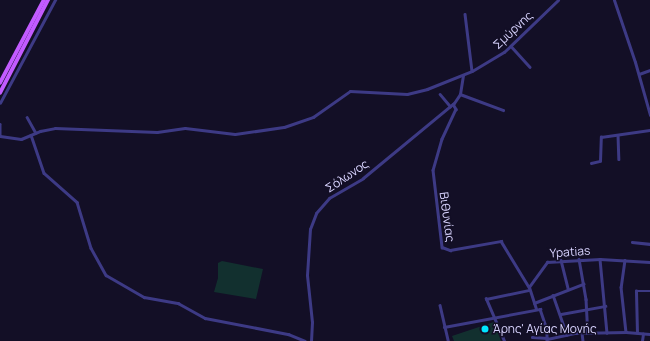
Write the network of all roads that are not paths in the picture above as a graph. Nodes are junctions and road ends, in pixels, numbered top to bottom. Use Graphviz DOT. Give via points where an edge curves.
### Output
graph roads {
  1 [pos="44,0"];
  2 [pos="48,0"];
  3 [pos="55,0"];
  4 [pos="558,0"];
  5 [pos="614,0"];
  6 [pos="465,14"];
  7 [pos="511,46"];
  8 [pos="530,67"];
  9 [pos="650,70"];
  10 [pos="472,71"];
  11 [pos="639,74"];
  12 [pos="463,75"];
  13 [pos="0,83"];
  14 [pos="0,93"];
  15 [pos="440,94"];
  16 [pos="460,94"];
  17 [pos="648,102"];
  18 [pos="0,103"];
  19 [pos="452,105"];
  20 [pos="503,110"];
  21 [pos="650,115"];
  22 [pos="27,116"];
  23 [pos="0,124"];
  24 [pos="650,130"];
  25 [pos="36,132"];
  26 [pos="618,135"];
  27 [pos="31,136"];
  28 [pos="0,137"];
  29 [pos="619,159"];
  30 [pos="591,163"];
  31 [pos="632,242"];
  32 [pos="650,244"];
  33 [pos="579,259"];
  34 [pos="600,259"];
  35 [pos="561,260"];
  36 [pos="625,260"];
  37 [pos="650,262"];
  38 [pos="584,284"];
  39 [pos="529,288"];
  40 [pos="568,289"];
  41 [pos="650,291"];
  42 [pos="553,295"];
  43 [pos="534,303"];
  44 [pos="440,305"];
  45 [pos="605,306"];
  46 [pos="536,309"];
  47 [pos="586,309"];
  48 [pos="560,314"];
  49 [pos="495,319"];
  50 [pos="444,327"];
  51 [pos="626,332"];
  52 [pos="582,333"];
  53 [pos="588,333"];
  54 [pos="607,333"];
  55 [pos="637,333"];
  56 [pos="643,334"];
  57 [pos="650,334"];
  58 [pos="567,335"];
  59 [pos="532,336"];
  60 [pos="547,339"];
  61 [pos="311,340"];
  62 [pos="305,341"];
  63 [pos="316,341"];
  64 [pos="448,341"];
  65 [pos="504,341"];
  66 [pos="583,341"];
  67 [pos="642,341"];
  1 -- 13 [label="main road"];
  2 -- 14 [label="main road"];
  3 -- 18 [label="street"];
  4 -- 7 [label="street, Σμύρνης"];
  5 -- 11 [label="street"];
  6 -- 10 [label="street"];
  7 -- 8 [label="street"];
  7 -- 10 [label="street, Σμύρνης"];
  9 -- 11 [label="street"];
  10 -- 12 [label="street, Σμύρνης"];
  11 -- 17 [label="street"];
  12 -- 16 [label="street"];
  12 -- 25 [label="street, Σμύρνης" via="432,88 403,95 350,90 308,119 280,128 243,133 185,128 157,132 71,128"];
  15 -- 19 [label="street"];
  16 -- 19 [label="street, Σόλωνος"];
  16 -- 20 [label="street"];
  17 -- 21 [label="street"];
  19 -- 39 [label="street, Βιθυνίας" via="456,109 442,139 433,170 442,247 450,250 500,240"];
  19 -- 61 [label="street, Σόλωνος" via="363,178 329,198 316,213 310,229 306,275"];
  22 -- 25 [label="street"];
  23 -- 28 [label="street"];
  24 -- 26 [label="street"];
  25 -- 27 [label="street"];
  26 -- 29 [label="street"];
  26 -- 30 [label="street" via="600,138 600,161"];
  27 -- 28 [label="street" via="18,140"];
  27 -- 62 [label="street" via="44,173 77,202 91,248 106,275 146,298 178,303 205,318 288,334"];
  31 -- 32 [label="street"];
  33 -- 34 [label="street, Ypatias"];
  33 -- 35 [label="street, Ypatias"];
  33 -- 38 [label="street"];
  34 -- 36 [label="street, Ypatias"];
  34 -- 45 [label="street"];
  35 -- 39 [label="street, Ypatias" via="544,264"];
  35 -- 40 [label="street"];
  36 -- 37 [label="street, Ypatias"];
  36 -- 51 [label="street" via="621,286"];
  38 -- 40 [label="street"];
  38 -- 47 [label="street"];
  39 -- 43 [label="street"];
  39 -- 49 [label="street" via="487,298"];
  40 -- 42 [label="street"];
  41 -- 55 [label="street" via="636,291"];
  42 -- 43 [label="street"];
  42 -- 48 [label="street"];
  43 -- 46 [label="street"];
  44 -- 50 [label="street"];
  45 -- 47 [label="street"];
  45 -- 54 [label="street"];
  46 -- 49 [label="street"];
  46 -- 60 [label="street" via="542,309"];
  47 -- 48 [label="street"];
  47 -- 53 [label="street"];
  48 -- 58 [label="street"];
  49 -- 50 [label="street"];
  49 -- 65 [label="street"];
  50 -- 64 [label="street"];
  51 -- 54 [label="street"];
  51 -- 55 [label="street"];
  52 -- 53 [label="street"];
  52 -- 58 [label="street"];
  52 -- 66 [label="street"];
  53 -- 54 [label="street"];
  55 -- 56 [label="street"];
  56 -- 57 [label="street"];
  56 -- 67 [label="street"];
  58 -- 60 [label="street"];
  59 -- 60 [label="street"];
  61 -- 63 [label="street"];
}
